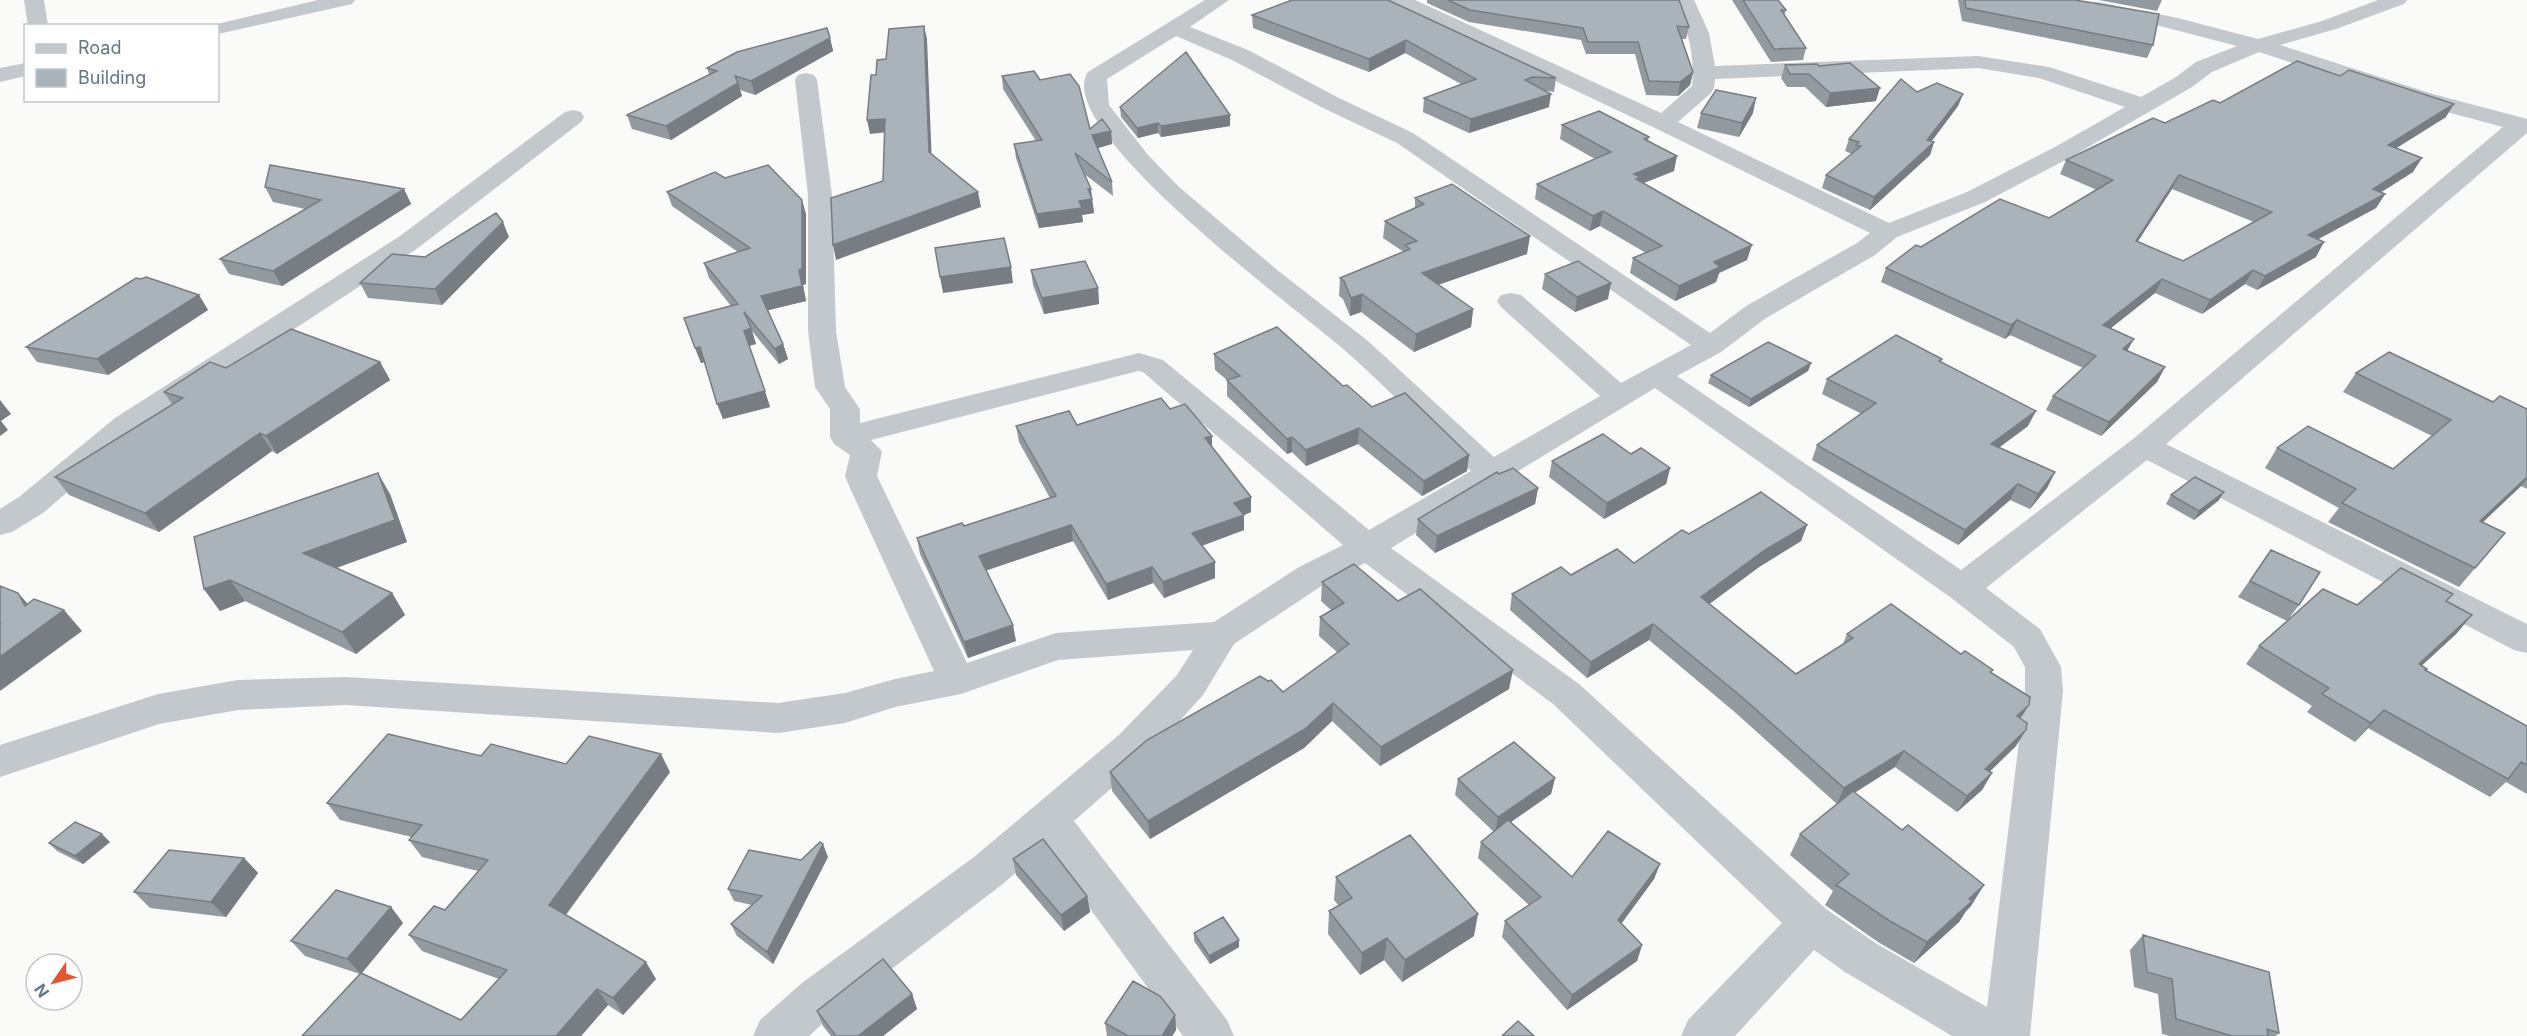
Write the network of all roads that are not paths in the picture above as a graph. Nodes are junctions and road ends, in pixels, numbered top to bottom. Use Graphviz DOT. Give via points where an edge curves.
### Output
graph roads {
  1 [pos="34,0"];
  2 [pos="345,0"];
  3 [pos="1219,0"];
  4 [pos="1399,0"];
  5 [pos="1684,0"];
  6 [pos="2044,0"];
  7 [pos="2397,0"];
  8 [pos="319,3"];
  9 [pos="38,24"];
  10 [pos="219,28"];
  11 [pos="1175,28"];
  12 [pos="2258,45"];
  13 [pos="24,69"];
  14 [pos="1705,73"];
  15 [pos="0,75"];
  16 [pos="806,80"];
  17 [pos="2141,105"];
  18 [pos="573,117"];
  19 [pos="1663,123"];
  20 [pos="2524,125"];
  21 [pos="1888,232"];
  22 [pos="1511,301"];
  23 [pos="1712,346"];
  24 [pos="1656,375"];
  25 [pos="1619,397"];
  26 [pos="845,437"];
  27 [pos="2144,446"];
  28 [pos="1490,471"];
  29 [pos="0,524"];
  30 [pos="1367,547"];
  31 [pos="1962,588"];
  32 [pos="1221,635"];
  33 [pos="2527,640"];
  34 [pos="961,680"];
  35 [pos="0,761"];
  36 [pos="1048,819"];
  37 [pos="1810,923"];
  38 [pos="776,1036"];
  39 [pos="1211,1036"];
  40 [pos="1704,1036"];
  41 [pos="1995,1036"];
  42 [pos="2007,1036"];
  1 -- 9 [label="street"];
  2 -- 8 [label="street"];
  3 -- 11 [label="street"];
  4 -- 19 [label="street"];
  5 -- 14 [label="street" via="1700,34"];
  6 -- 12 [label="street" via="2155,17"];
  7 -- 12 [label="street"];
  8 -- 10 [label="street"];
  11 -- 23 [label="street" via="1231,51 1406,138"];
  11 -- 28 [label="street" via="1096,77 1098,106 1170,192 1358,347"];
  12 -- 17 [label="street" via="2204,66 2184,82"];
  12 -- 20 [label="street" via="2438,103"];
  13 -- 15 [label="street"];
  14 -- 17 [label="street" via="1978,62 2052,73"];
  14 -- 19 [label="street" via="1703,88"];
  16 -- 26 [label="street" via="820,195 822,331 830,387 845,409"];
  17 -- 21 [label="street" via="2063,152 1976,197"];
  18 -- 29 [label="street" via="409,242 126,425 31,505"];
  19 -- 21 [label="street"];
  20 -- 27 [label="street"];
  21 -- 23 [label="street" via="1866,249 1756,312"];
  22 -- 25 [label="street"];
  23 -- 24 [label="street"];
  24 -- 25 [label="street"];
  24 -- 31 [label="street"];
  25 -- 28 [label="street"];
  26 -- 30 [label="street" via="1139,362 1153,366"];
  26 -- 34 [label="street" via="866,451 861,476 954,675"];
  27 -- 31 [label="street"];
  27 -- 33 [label="street"];
  28 -- 30 [label="street"];
  30 -- 32 [label="street" via="1311,576"];
  30 -- 37 [label="street" via="1566,694"];
  31 -- 42 [label="street" via="2027,638 2043,667 2044,691"];
  32 -- 34 [label="street" via="1056,647"];
  32 -- 36 [label="street" via="1182,694 1132,746"];
  34 -- 35 [label="street" via="845,708 778,718 346,691 238,694 158,710"];
  36 -- 38 [label="street" via="989,870 818,998"];
  36 -- 39 [label="street"];
  37 -- 40 [label="street"];
  37 -- 41 [label="street" via="1861,958"];
}
